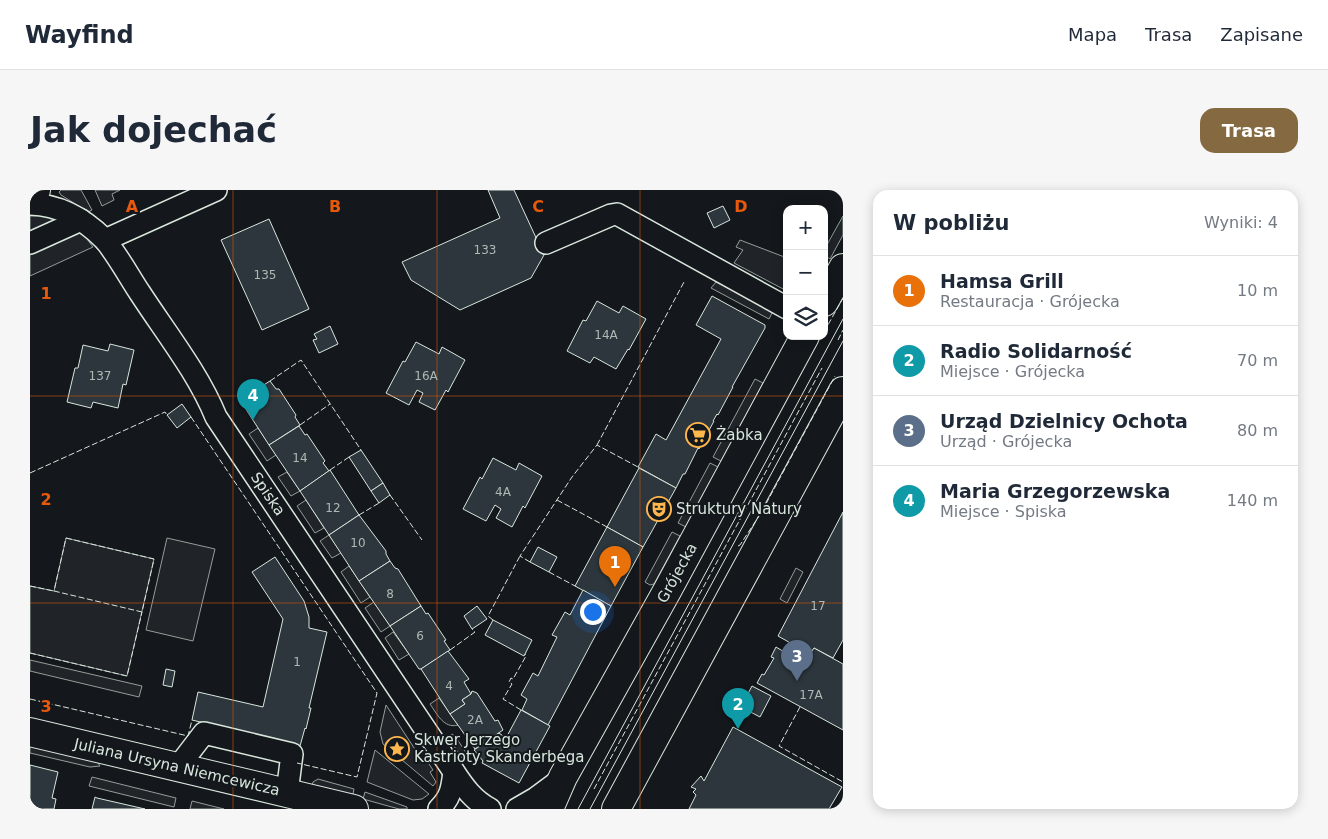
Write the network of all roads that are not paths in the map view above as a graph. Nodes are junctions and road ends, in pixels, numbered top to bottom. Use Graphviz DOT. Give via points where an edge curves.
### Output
graph roads {
  1 [pos="36,190"];
  2 [pos="216,190"];
  3 [pos="30,193"];
  4 [pos="30,204"];
  5 [pos="80,220"];
  6 [pos="105,240"];
  7 [pos="30,243"];
  8 [pos="546,243"];
  9 [pos="843,268"];
  10 [pos="828,295"];
  11 [pos="783,306"];
  12 [pos="804,340"];
  13 [pos="843,391"];
  14 [pos="30,732"];
  15 [pos="178,767"];
  16 [pos="454,772"];
  17 [pos="563,778"];
  18 [pos="287,793"];
  19 [pos="354,809"];
  20 [pos="439,809"];
  21 [pos="490,809"];
  22 [pos="517,809"];
  23 [pos="550,809"];
  24 [pos="616,809"];
  1 -- 3 [label="main road"];
  2 -- 6 [label="street"];
  4 -- 5 [label="street, Spiska" via="61,209"];
  5 -- 6 [label="street, Spiska"];
  5 -- 7 [label="street"];
  6 -- 16 [label="street, Spiska" via="200,383 216,417"];
  8 -- 11 [label="street" via="617,214"];
  9 -- 10 [label="main road"];
  12 -- 17 [label="main road, Grójecka"];
  13 -- 24 [label="main road"];
  14 -- 15 [label="main road, Juliana Ursyna Niemcewicza"];
  15 -- 18 [label="main road, Juliana Ursyna Niemcewicza"];
  15 -- 18 [label="street" via="204,733 292,754"];
  16 -- 20 [label="street" via="449,798"];
  16 -- 21 [label="street, Spiska" via="469,794"];
  17 -- 22 [label="street"];
  17 -- 23 [label="main road, Grójecka"];
  18 -- 19 [label="main road, Juliana Ursyna Niemcewicza"];
}
